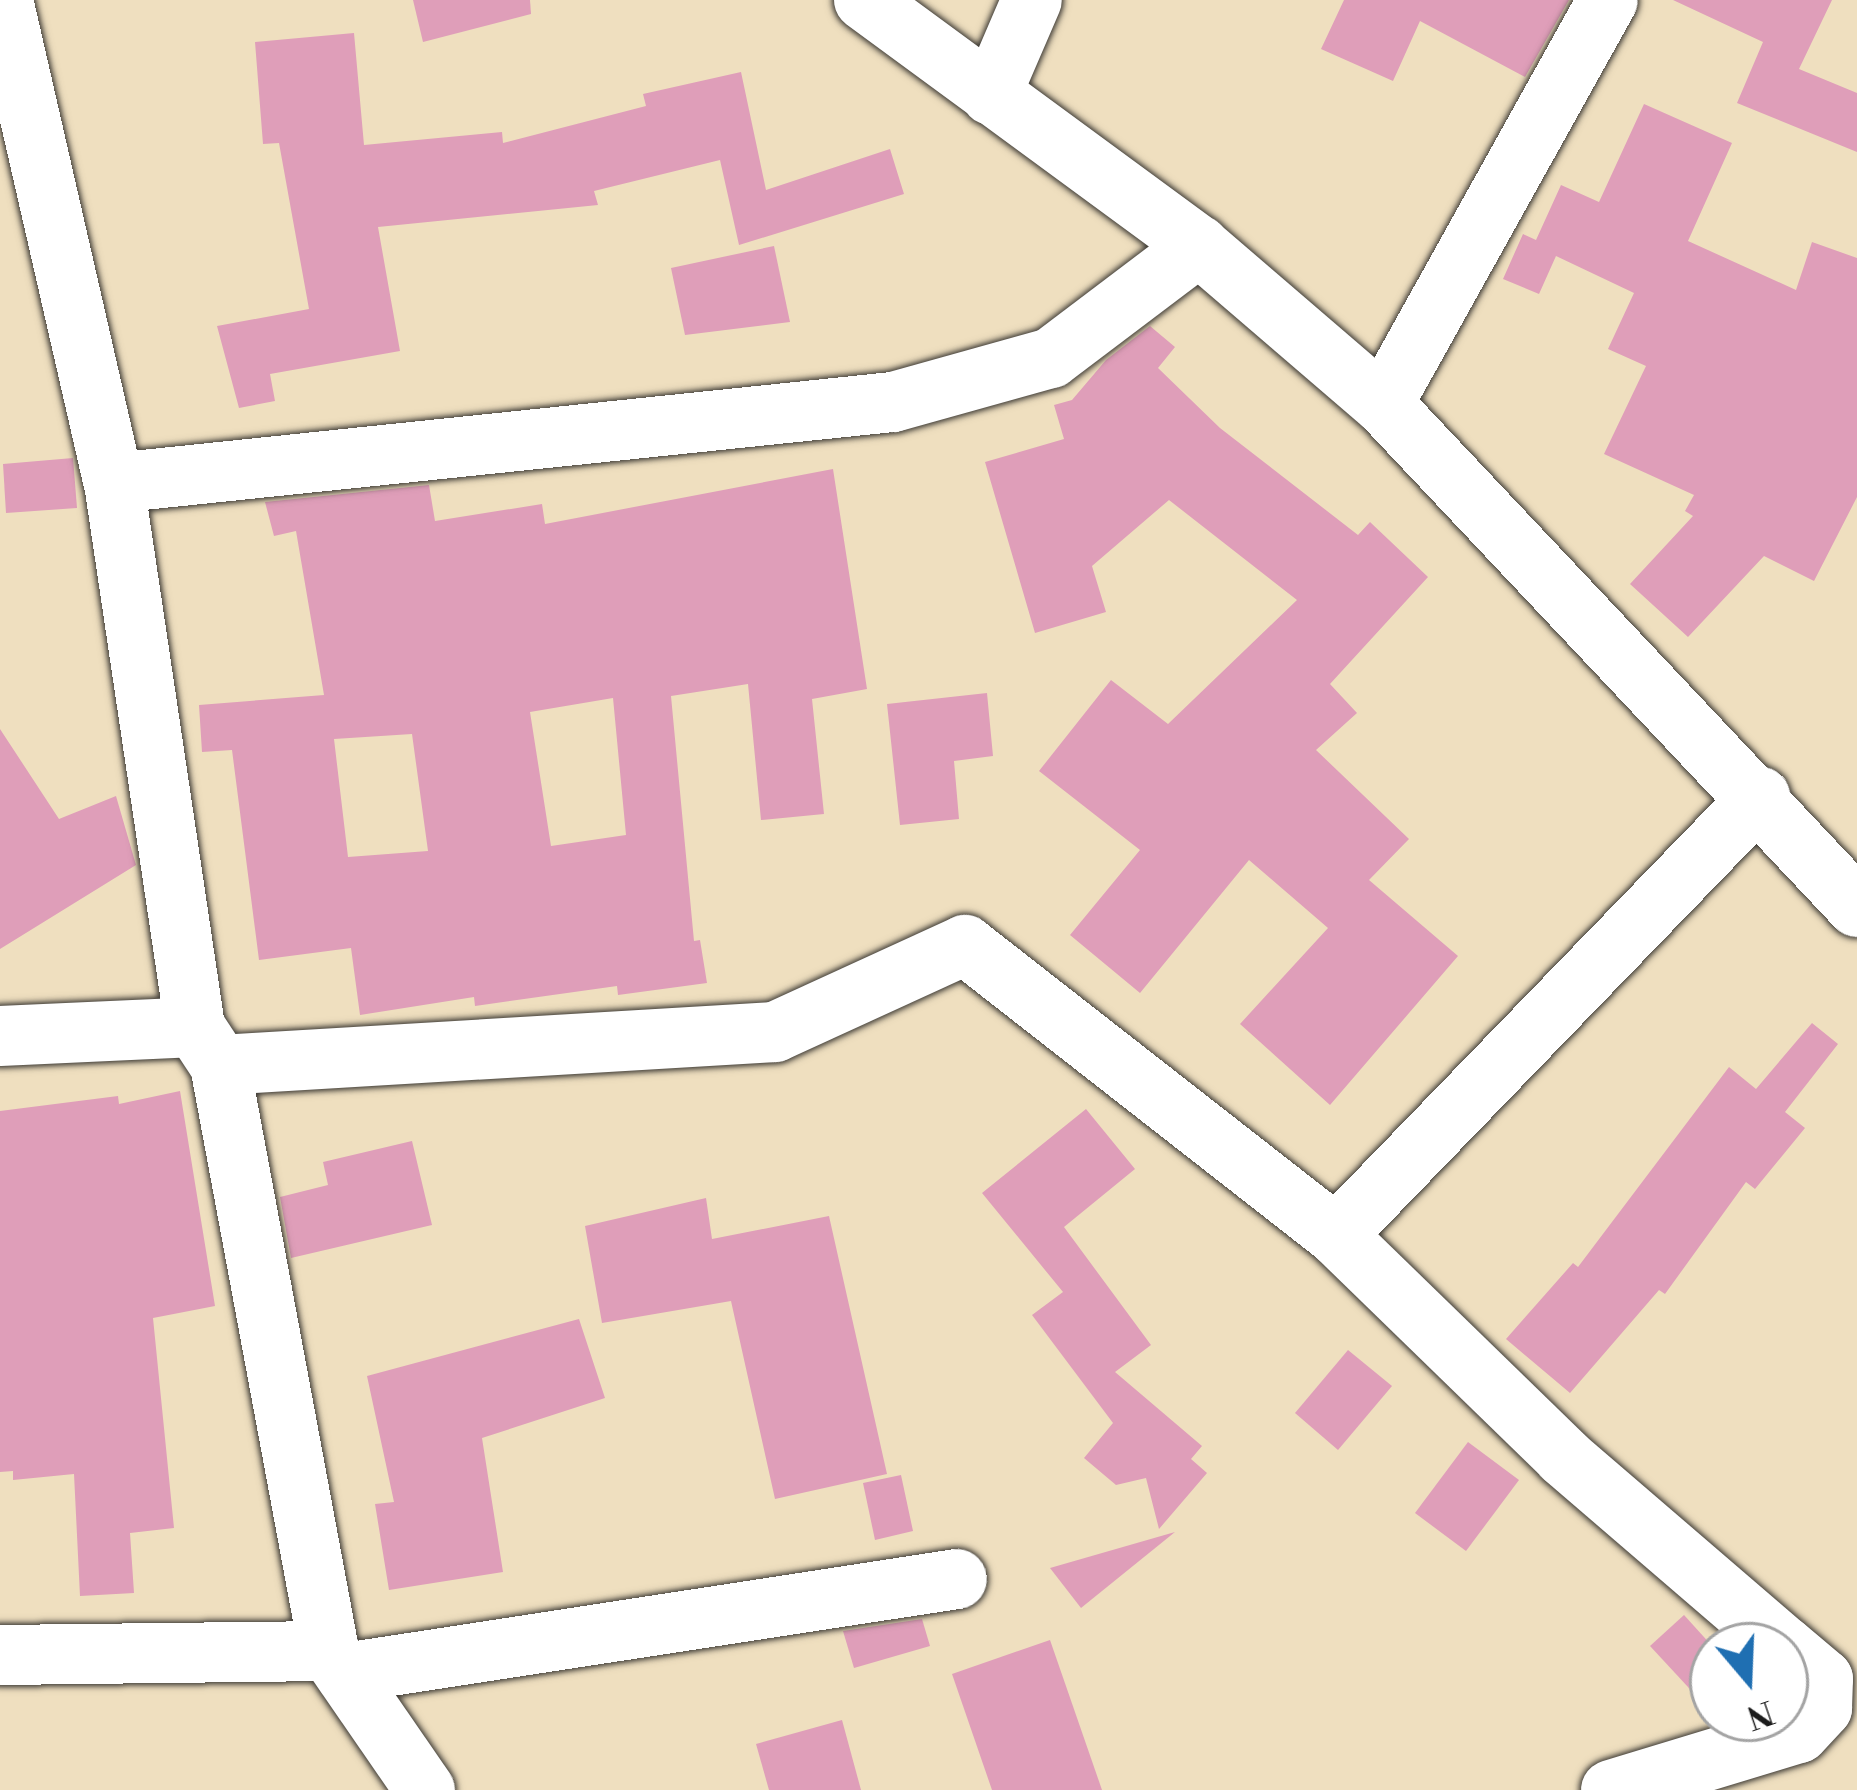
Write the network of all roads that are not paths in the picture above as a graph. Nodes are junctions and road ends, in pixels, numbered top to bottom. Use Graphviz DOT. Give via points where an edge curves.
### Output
graph roads {
  1 [pos="3,0"];
  2 [pos="864,0"];
  3 [pos="1032,0"];
  4 [pos="1608,0"];
  5 [pos="991,94"];
  6 [pos="1199,246"];
  7 [pos="1384,404"];
  8 [pos="114,483"];
  9 [pos="1760,797"];
  10 [pos="1857,907"];
  11 [pos="0,1036"];
  12 [pos="207,1046"];
  13 [pos="1336,1235"];
  14 [pos="957,1579"];
  15 [pos="1757,1622"];
  16 [pos="0,1655"];
  17 [pos="337,1662"];
  18 [pos="1809,1667"];
  19 [pos="1809,1722"];
  20 [pos="1769,1742"];
  21 [pos="425,1790"];
  22 [pos="1611,1790"];
  1 -- 8 [label="street"];
  2 -- 5 [label="street"];
  3 -- 5 [label="street"];
  4 -- 7 [label="street"];
  5 -- 6 [label="street"];
  6 -- 7 [label="street"];
  6 -- 8 [label="street" via="1051,358 893,402"];
  7 -- 9 [label="street"];
  8 -- 12 [label="street"];
  9 -- 10 [label="street"];
  9 -- 13 [label="street"];
  11 -- 12 [label="street"];
  12 -- 13 [label="street" via="775,1032 965,945"];
  12 -- 17 [label="street"];
  13 -- 15 [label="street" via="1564,1457"];
  14 -- 17 [label="street"];
  16 -- 17 [label="street"];
  17 -- 21 [label="street"];
  18 -- 19 [label="street" via="1822,1679 1822,1708"];
  20 -- 22 [label="street"];
}
